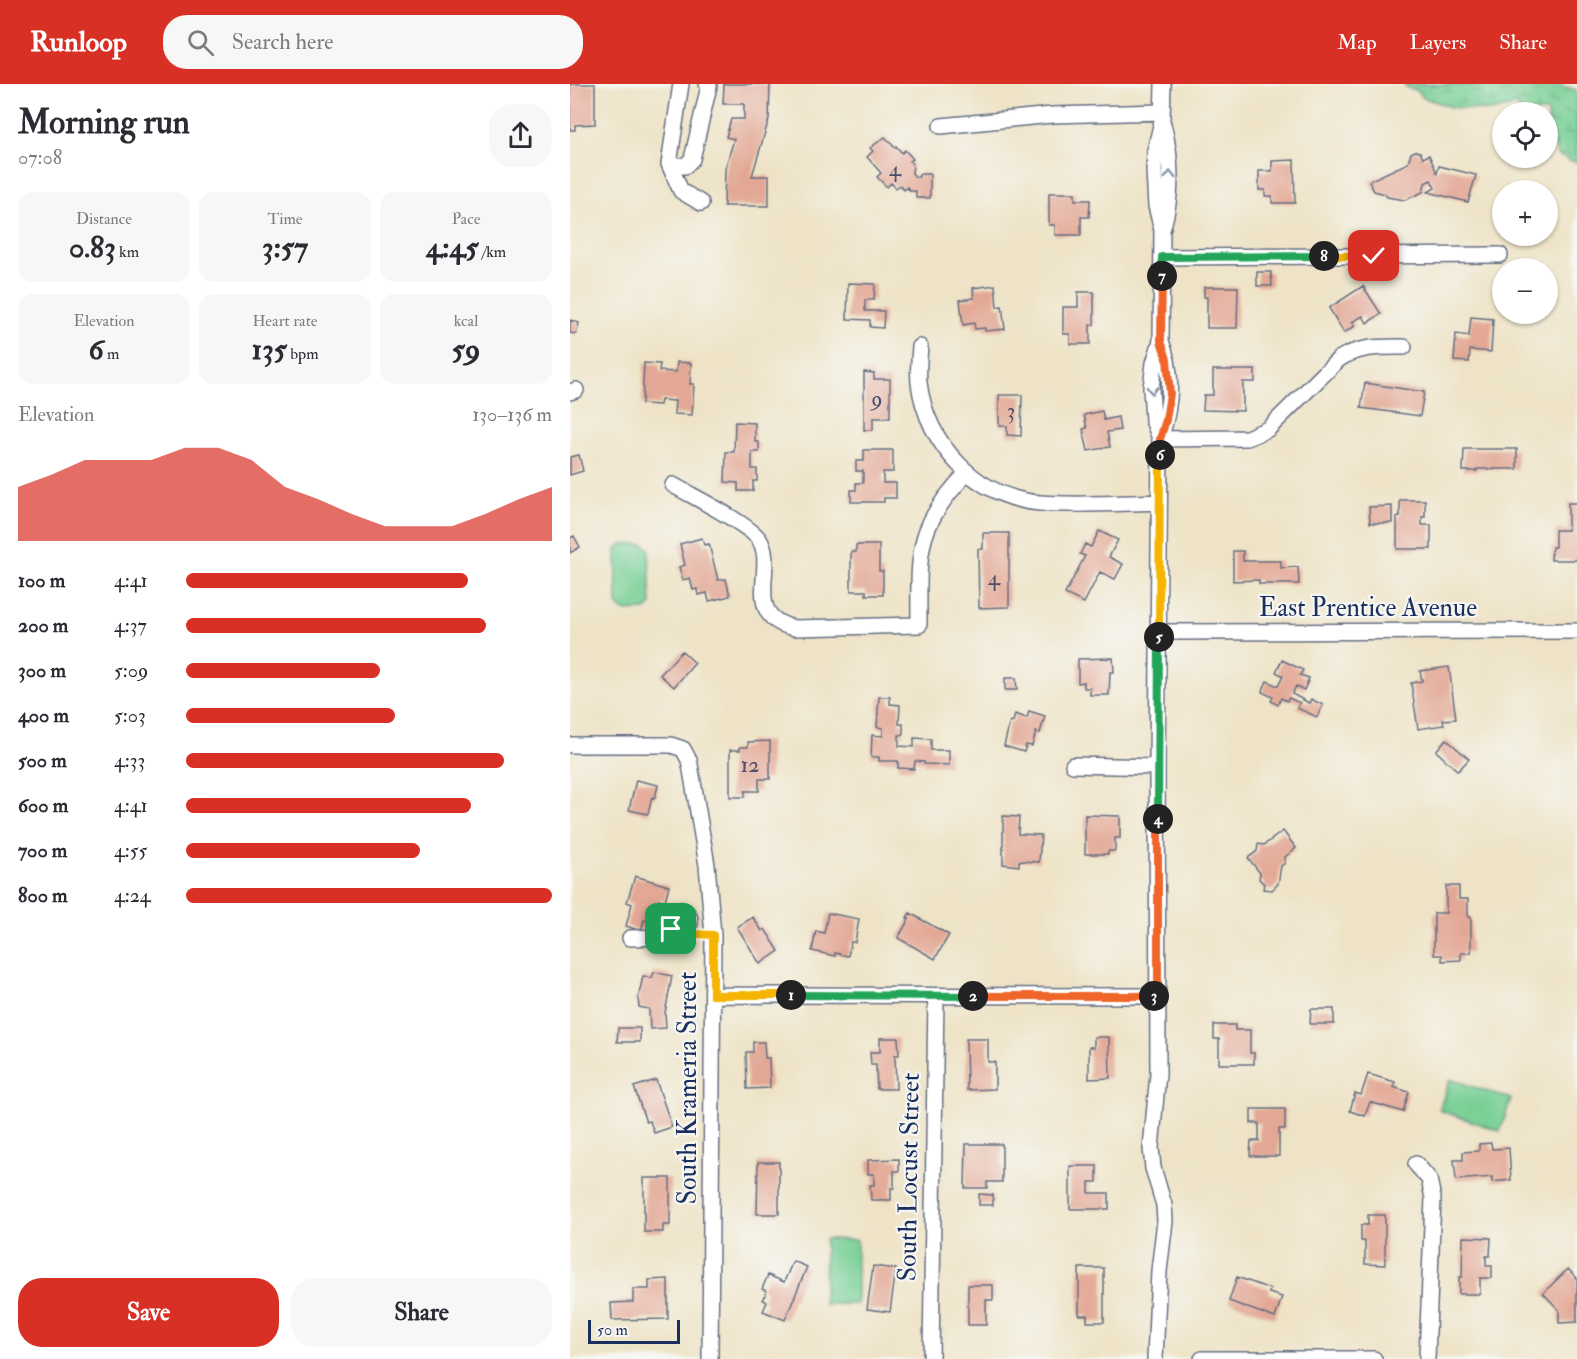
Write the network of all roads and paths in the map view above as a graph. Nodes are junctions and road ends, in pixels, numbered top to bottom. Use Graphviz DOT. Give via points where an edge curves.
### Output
graph roads {
  1 [pos="681,84"];
  2 [pos="707,84"];
  3 [pos="1162,84"];
  4 [pos="1162,116"];
  5 [pos="941,126"];
  6 [pos="669,164"];
  7 [pos="701,203"];
  8 [pos="1500,255"];
  9 [pos="1162,257"];
  10 [pos="920,347"];
  11 [pos="1404,347"];
  12 [pos="1160,439"];
  13 [pos="968,473"];
  14 [pos="673,485"];
  15 [pos="1159,502"];
  16 [pos="1577,631"];
  17 [pos="1159,632"];
  18 [pos="570,745"];
  19 [pos="1073,765"];
  20 [pos="1157,767"];
  21 [pos="713,935"];
  22 [pos="630,938"];
  23 [pos="713,995"];
  24 [pos="936,996"];
  25 [pos="1158,996"];
  26 [pos="1416,1164"];
  27 [pos="710,1359"];
  28 [pos="931,1359"];
  29 [pos="1155,1359"];
  30 [pos="1202,1359"];
  31 [pos="1374,1359"];
  32 [pos="1427,1359"];
  1 -- 6 [label="street"];
  2 -- 6 [label="street" via="692,159 685,166"];
  3 -- 4 [label="street"];
  4 -- 5 [label="street" via="1052,115"];
  4 -- 9 [label="street" via="1171,177 1162,230"];
  6 -- 7 [label="street" via="681,191"];
  8 -- 9 [label="street"];
  9 -- 12 [label="street" via="1161,341 1170,394"];
  10 -- 13 [label="street" via="919,382 926,413 937,437"];
  11 -- 12 [label="street" via="1374,346 1349,352 1258,435"];
  12 -- 15 [label="street"];
  13 -- 14 [label="street" via="940,504 923,538 919,625 795,628 776,621 766,606 759,539"];
  13 -- 15 [label="street" via="1004,495 1038,502"];
  15 -- 17 [label="street"];
  16 -- 17 [label="street, East Prentice Avenue"];
  17 -- 20 [label="street"];
  18 -- 21 [label="street, South Krameria Street" via="660,744 683,749 692,770 704,840"];
  19 -- 20 [label="street"];
  20 -- 25 [label="street"];
  21 -- 22 [label="street" via="680,930 663,937"];
  21 -- 23 [label="street, South Krameria Street"];
  23 -- 24 [label="street"];
  23 -- 27 [label="street, South Krameria Street"];
  24 -- 25 [label="street"];
  24 -- 28 [label="street, South Locust Street"];
  25 -- 29 [label="street" via="1158,1084 1151,1148 1165,1221"];
  26 -- 32 [label="street" via="1429,1179 1433,1198"];
  30 -- 31 [label="street"];
}
